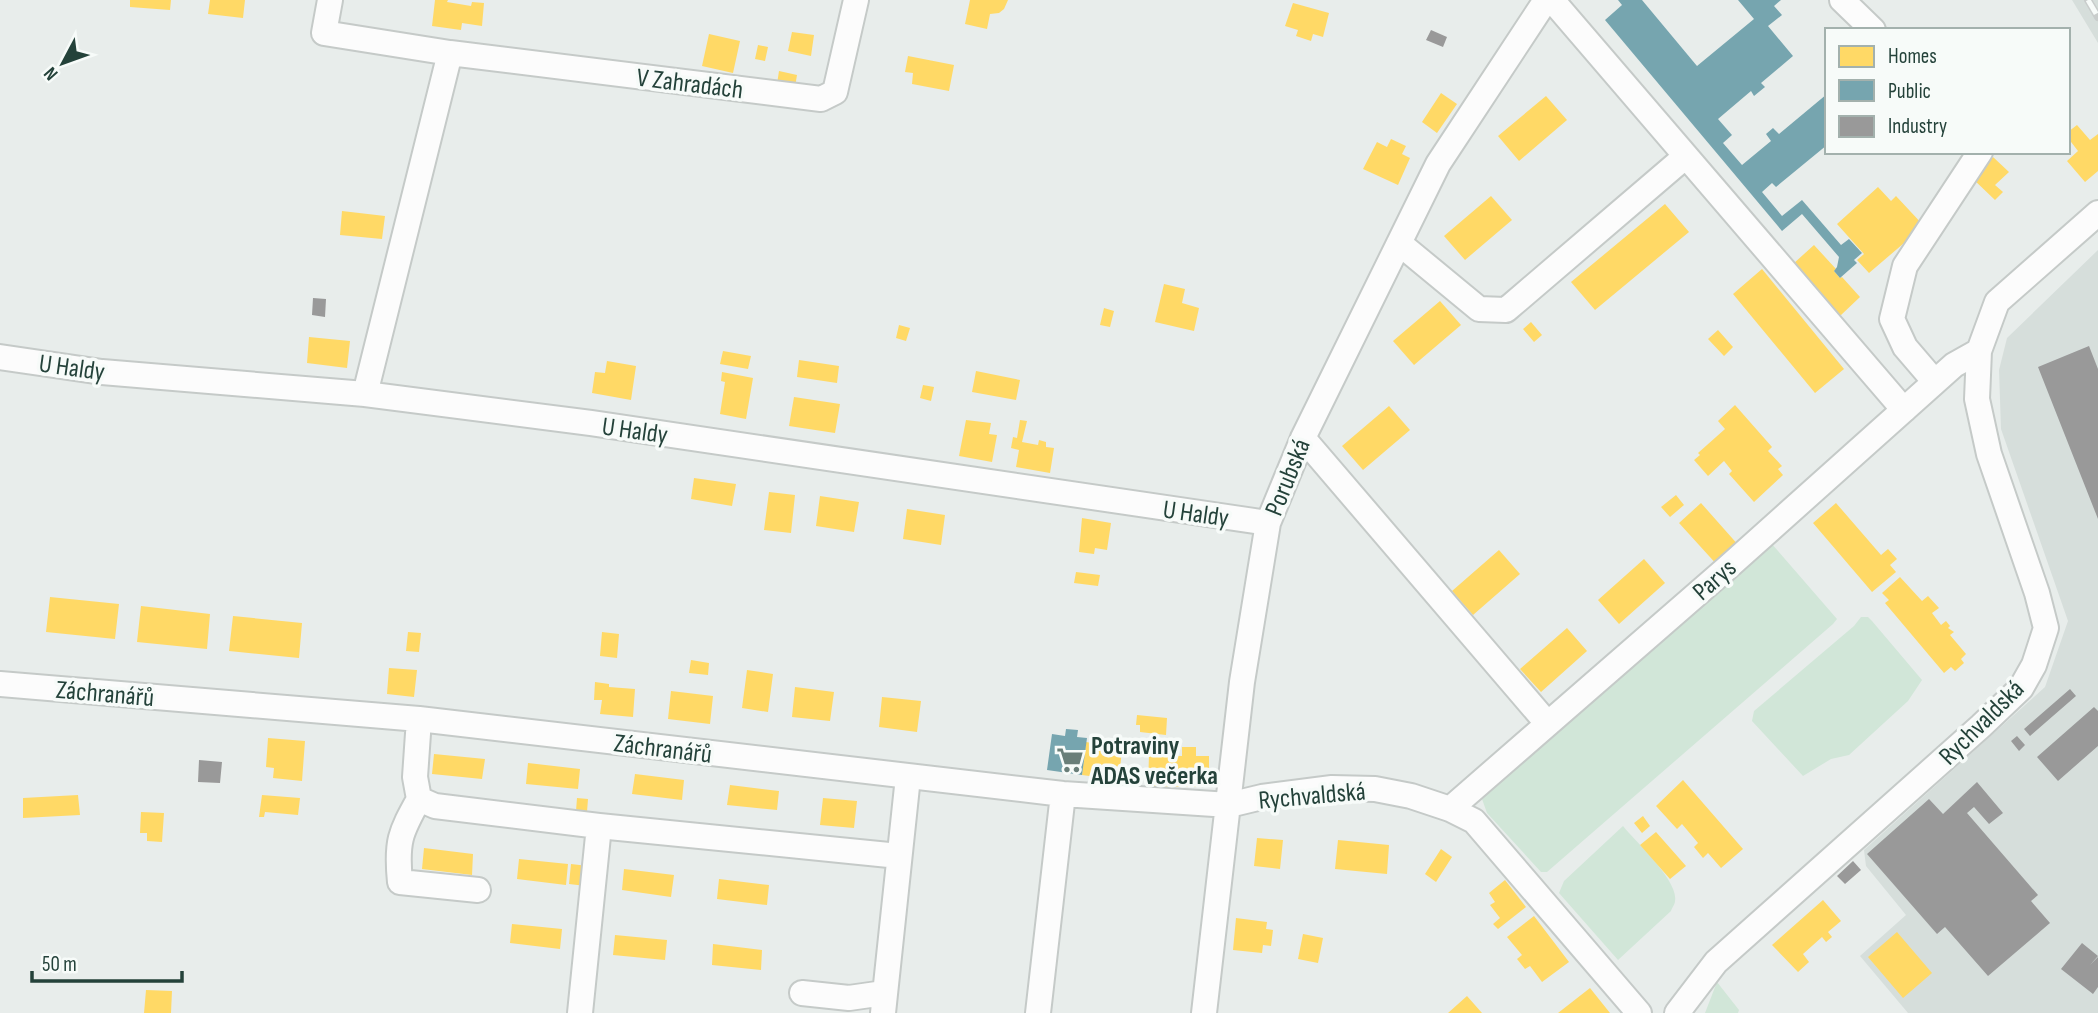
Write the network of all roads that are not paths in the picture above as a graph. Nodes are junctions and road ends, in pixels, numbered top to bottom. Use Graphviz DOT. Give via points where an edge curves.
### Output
graph roads {
  1 [pos="330,0"];
  2 [pos="856,0"];
  3 [pos="1546,0"];
  4 [pos="1552,0"];
  5 [pos="1842,0"];
  6 [pos="1871,28"];
  7 [pos="450,53"];
  8 [pos="1979,154"];
  9 [pos="1686,156"];
  10 [pos="2098,213"];
  11 [pos="1399,243"];
  12 [pos="1979,351"];
  13 [pos="0,357"];
  14 [pos="1935,382"];
  15 [pos="365,394"];
  16 [pos="1903,410"];
  17 [pos="1303,438"];
  18 [pos="1268,523"];
  19 [pos="0,684"];
  20 [pos="419,719"];
  21 [pos="1547,723"];
  22 [pos="908,777"];
  23 [pos="1063,793"];
  24 [pos="419,799"];
  25 [pos="1228,806"];
  26 [pos="1450,809"];
  27 [pos="599,826"];
  28 [pos="899,856"];
  29 [pos="478,890"];
  30 [pos="802,993"];
  31 [pos="884,1003"];
  32 [pos="580,1013"];
  33 [pos="1038,1013"];
  34 [pos="1204,1013"];
  35 [pos="1639,1013"];
  36 [pos="1676,1013"];
  1 -- 7 [label="street, V Zahradách" via="324,33"];
  2 -- 7 [label="street, V Zahradách" via="835,92 821,99"];
  3 -- 11 [label="street, Porubská" via="1438,163"];
  4 -- 9 [label="street"];
  5 -- 6 [label="street"];
  7 -- 15 [label="street"];
  8 -- 14 [label="street" via="1905,266 1892,318 1905,347"];
  9 -- 11 [label="street" via="1506,310 1479,309"];
  9 -- 16 [label="street"];
  10 -- 12 [label="street, Rychvaldská" via="1997,302"];
  11 -- 17 [label="street, Porubská"];
  12 -- 14 [label="street, Parys"];
  12 -- 36 [label="street, Rychvaldská" via="1977,399 1989,454 2046,628 2034,665 2021,688 1981,726 1716,962"];
  13 -- 15 [label="street, U Haldy" via="102,372"];
  14 -- 16 [label="street, Parys"];
  15 -- 18 [label="street, U Haldy"];
  16 -- 21 [label="street, Parys"];
  17 -- 18 [label="street, Porubská"];
  17 -- 21 [label="street"];
  18 -- 25 [label="street, Porubská"];
  19 -- 20 [label="street, Záchranářů"];
  20 -- 22 [label="street, Záchranářů"];
  20 -- 24 [label="street" via="415,777"];
  21 -- 26 [label="street, Parys"];
  22 -- 23 [label="street, Záchranářů"];
  22 -- 28 [label="street"];
  23 -- 25 [label="street, Záchranářů"];
  23 -- 33 [label="street"];
  24 -- 27 [label="street" via="435,806"];
  24 -- 29 [label="street" via="397,850 400,882"];
  25 -- 26 [label="street, Rychvaldská" via="1262,796 1332,788 1376,789"];
  25 -- 34 [label="street, Porubská"];
  26 -- 35 [label="street, Rychvaldská" via="1474,821"];
  27 -- 28 [label="street"];
  27 -- 32 [label="street"];
  28 -- 31 [label="street"];
  30 -- 31 [label="street"];
}
